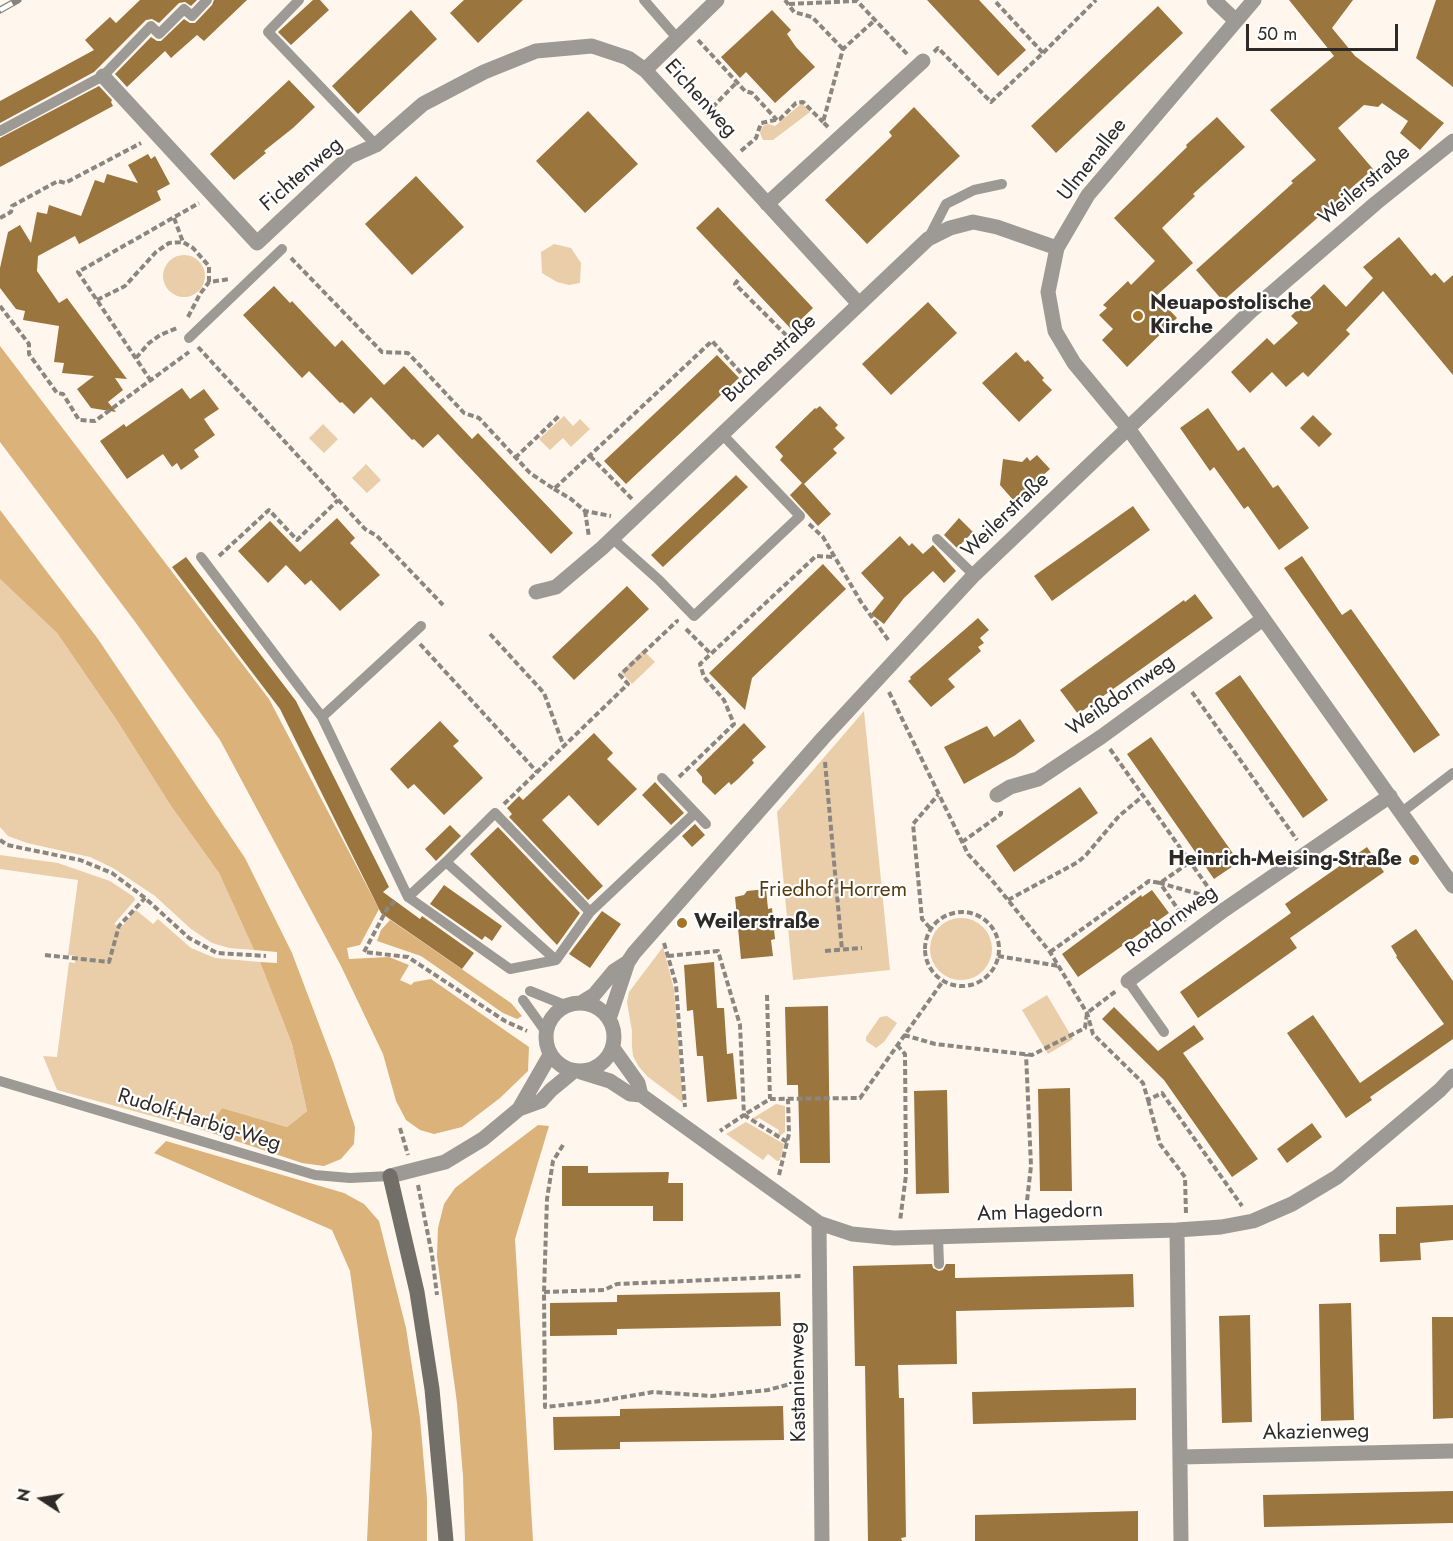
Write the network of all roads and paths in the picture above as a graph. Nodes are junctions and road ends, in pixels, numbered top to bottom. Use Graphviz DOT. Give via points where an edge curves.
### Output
graph roads {
  1 [pos="207,0"];
  2 [pos="299,0"];
  3 [pos="644,0"];
  4 [pos="717,0"];
  5 [pos="785,0"];
  6 [pos="994,0"];
  7 [pos="1096,0"];
  8 [pos="1214,0"];
  9 [pos="1254,0"];
  10 [pos="789,4"];
  11 [pos="875,20"];
  12 [pos="1236,21"];
  13 [pos="682,33"];
  14 [pos="843,49"];
  15 [pos="1042,52"];
  16 [pos="921,63"];
  17 [pos="645,70"];
  18 [pos="102,76"];
  19 [pos="737,82"];
  20 [pos="777,120"];
  21 [pos="823,122"];
  22 [pos="694,125"];
  23 [pos="0,131"];
  24 [pos="839,138"];
  25 [pos="1453,141"];
  26 [pos="166,145"];
  27 [pos="376,145"];
  28 [pos="729,162"];
  29 [pos="1002,184"];
  30 [pos="213,195"];
  31 [pos="767,204"];
  32 [pos="174,217"];
  33 [pos="0,218"];
  34 [pos="928,239"];
  35 [pos="183,243"];
  36 [pos="1057,248"];
  37 [pos="282,249"];
  38 [pos="254,275"];
  39 [pos="738,280"];
  40 [pos="209,282"];
  41 [pos="97,300"];
  42 [pos="859,304"];
  43 [pos="0,306"];
  44 [pos="189,338"];
  45 [pos="805,354"];
  46 [pos="135,358"];
  47 [pos="151,381"];
  48 [pos="762,395"];
  49 [pos="559,416"];
  50 [pos="1128,428"];
  51 [pos="721,433"];
  52 [pos="590,456"];
  53 [pos="515,458"];
  54 [pos="554,489"];
  55 [pos="338,500"];
  56 [pos="638,515"];
  57 [pos="801,516"];
  58 [pos="612,538"];
  59 [pos="937,539"];
  60 [pos="201,557"];
  61 [pos="834,557"];
  62 [pos="208,566"];
  63 [pos="974,575"];
  64 [pos="536,592"];
  65 [pos="442,605"];
  66 [pos="669,613"];
  67 [pos="1263,619"];
  68 [pos="421,626"];
  69 [pos="490,634"];
  70 [pos="411,635"];
  71 [pos="898,654"];
  72 [pos="878,677"];
  73 [pos="1182,678"];
  74 [pos="322,717"];
  75 [pos="1101,737"];
  76 [pos="823,738"];
  77 [pos="564,747"];
  78 [pos="537,772"];
  79 [pos="1453,773"];
  80 [pos="666,782"];
  81 [pos="938,795"];
  82 [pos="997,795"];
  83 [pos="1143,796"];
  84 [pos="1390,796"];
  85 [pos="1402,812"];
  86 [pos="495,813"];
  87 [pos="695,813"];
  88 [pos="705,824"];
  89 [pos="0,840"];
  90 [pos="962,842"];
  91 [pos="1306,853"];
  92 [pos="446,862"];
  93 [pos="1190,862"];
  94 [pos="1160,883"];
  95 [pos="1453,886"];
  96 [pos="406,894"];
  97 [pos="145,898"];
  98 [pos="1008,900"];
  99 [pos="590,912"];
  100 [pos="930,928"];
  101 [pos="654,931"];
  102 [pos="1194,933"];
  103 [pos="862,948"];
  104 [pos="842,950"];
  105 [pos="825,951"];
  106 [pos="1050,952"];
  107 [pos="45,955"];
  108 [pos="267,956"];
  109 [pos="668,956"];
  110 [pos="998,956"];
  111 [pos="556,960"];
  112 [pos="628,962"];
  113 [pos="1059,966"];
  114 [pos="943,981"];
  115 [pos="1128,981"];
  116 [pos="767,994"];
  117 [pos="574,1004"];
  118 [pos="1087,1014"];
  119 [pos="609,1020"];
  120 [pos="1164,1032"];
  121 [pos="546,1033"];
  122 [pos="904,1035"];
  123 [pos="897,1046"];
  124 [pos="613,1048"];
  125 [pos="550,1054"];
  126 [pos="1026,1054"];
  127 [pos="577,1072"];
  128 [pos="1453,1076"];
  129 [pos="0,1081"];
  130 [pos="1447,1087"];
  131 [pos="641,1095"];
  132 [pos="770,1099"];
  133 [pos="788,1099"];
  134 [pos="1149,1100"];
  135 [pos="519,1109"];
  136 [pos="744,1115"];
  137 [pos="687,1128"];
  138 [pos="705,1142"];
  139 [pos="787,1142"];
  140 [pos="563,1145"];
  141 [pos="390,1176"];
  142 [pos="774,1191"];
  143 [pos="1252,1221"];
  144 [pos="819,1223"];
  145 [pos="1182,1230"];
  146 [pos="1023,1234"];
  147 [pos="938,1237"];
  148 [pos="897,1238"];
  149 [pos="939,1264"];
  150 [pos="819,1275"];
  151 [pos="544,1292"];
  152 [pos="820,1376"];
  153 [pos="1453,1450"];
  154 [pos="1180,1457"];
  155 [pos="446,1541"];
  156 [pos="822,1541"];
  157 [pos="1181,1541"];
  1 -- 18 [label="lane" via="192,15 184,9 159,34 151,26"];
  2 -- 27 [label="lane" via="268,32"];
  3 -- 13 [label="lane"];
  4 -- 13 [label="street, Eichenweg"];
  5 -- 10 [label="path"];
  6 -- 15 [label="path"];
  7 -- 15 [label="path"];
  8 -- 12 [label="street"];
  9 -- 12 [label="street, Ulmenallee"];
  10 -- 11 [label="path" via="857,1"];
  10 -- 14 [label="path" via="794,12 812,17"];
  11 -- 14 [label="path"];
  11 -- 16 [label="path"];
  12 -- 36 [label="street, Ulmenallee" via="1088,195"];
  13 -- 17 [label="street, Eichenweg"];
  13 -- 19 [label="path"];
  14 -- 21 [label="path"];
  15 -- 16 [label="path" via="991,102 938,48"];
  16 -- 24 [label="street"];
  17 -- 22 [label="street, Eichenweg"];
  17 -- 27 [label="street, Fichtenweg" via="628,58 592,46 536,51 484,72 423,104"];
  18 -- 23 [label="lane"];
  18 -- 26 [label="street, Fichtenweg"];
  19 -- 20 [label="path"];
  19 -- 22 [label="path"];
  20 -- 21 [label="path" via="802,102"];
  20 -- 28 [label="path" via="761,123 756,138"];
  21 -- 24 [label="path"];
  22 -- 28 [label="street, Eichenweg"];
  24 -- 31 [label="street"];
  25 -- 50 [label="street, Weilerstraße" via="1251,311"];
  26 -- 30 [label="street, Fichtenweg"];
  26 -- 33 [label="path" via="146,140 65,183 58,181 12,206 11,212"];
  27 -- 30 [label="street, Fichtenweg" via="349,157 257,243"];
  28 -- 31 [label="street, Eichenweg"];
  29 -- 34 [label="lane" via="974,190 946,204"];
  30 -- 32 [label="path"];
  31 -- 42 [label="street, Eichenweg"];
  32 -- 35 [label="path"];
  32 -- 41 [label="path" via="78,272"];
  34 -- 36 [label="street, Buchenstraße" via="973,222"];
  34 -- 42 [label="street, Buchenstraße"];
  35 -- 40 [label="path" via="193,248 208,266"];
  35 -- 41 [label="path" via="169,243 125,286"];
  36 -- 50 [label="street, Ulmenallee" via="1048,292 1056,330 1074,363"];
  37 -- 38 [label="lane"];
  37 -- 53 [label="path" via="382,352 408,353 464,413 479,418"];
  38 -- 40 [label="path"];
  38 -- 44 [label="lane"];
  39 -- 45 [label="path" via="735,284"];
  40 -- 46 [label="path" via="184,325 160,335"];
  41 -- 46 [label="path"];
  42 -- 45 [label="street, Buchenstraße"];
  43 -- 47 [label="path" via="29,344 29,354 79,420 95,421"];
  45 -- 48 [label="street, Buchenstraße"];
  46 -- 47 [label="path"];
  47 -- 55 [label="path" via="197,346"];
  48 -- 51 [label="street, Buchenstraße"];
  48 -- 52 [label="path" via="712,341"];
  49 -- 53 [label="path"];
  50 -- 63 [label="street, Weilerstraße"];
  50 -- 67 [label="street"];
  51 -- 56 [label="street, Buchenstraße"];
  51 -- 57 [label="lane"];
  52 -- 54 [label="path"];
  52 -- 56 [label="path"];
  53 -- 54 [label="path"];
  54 -- 56 [label="path" via="585,512"];
  55 -- 62 [label="path" via="297,540 269,510"];
  55 -- 65 [label="path"];
  56 -- 58 [label="street, Buchenstraße"];
  57 -- 58 [label="lane" via="694,616"];
  57 -- 61 [label="path" via="823,537"];
  58 -- 64 [label="street, Buchenstraße" via="556,587"];
  59 -- 63 [label="lane"];
  60 -- 62 [label="lane"];
  61 -- 71 [label="path"];
  61 -- 80 [label="path" via="816,556 700,664 704,676 724,700 734,724"];
  62 -- 74 [label="lane"];
  63 -- 71 [label="street, Weilerstraße"];
  66 -- 77 [label="path" via="677,621 620,675 628,684"];
  67 -- 73 [label="street, Weißdornweg"];
  67 -- 84 [label="street"];
  68 -- 70 [label="lane"];
  69 -- 77 [label="path" via="544,693"];
  70 -- 74 [label="lane"];
  70 -- 78 [label="path"];
  71 -- 72 [label="street, Weilerstraße"];
  72 -- 76 [label="street, Weilerstraße"];
  72 -- 81 [label="path"];
  73 -- 75 [label="street, Weißdornweg"];
  73 -- 91 [label="path"];
  74 -- 96 [label="lane"];
  75 -- 82 [label="street, Weißdornweg" via="1038,779"];
  75 -- 83 [label="path"];
  76 -- 101 [label="street, Weilerstraße"];
  76 -- 104 [label="path"];
  77 -- 78 [label="path"];
  78 -- 86 [label="path"];
  79 -- 85 [label="lane"];
  80 -- 87 [label="lane"];
  81 -- 90 [label="path"];
  81 -- 100 [label="path" via="913,824 922,920"];
  82 -- 90 [label="path" via="1002,814"];
  83 -- 93 [label="path"];
  83 -- 98 [label="path" via="1119,816 1078,862"];
  84 -- 85 [label="street"];
  84 -- 91 [label="street, Rotdornweg"];
  85 -- 95 [label="street"];
  86 -- 92 [label="lane"];
  86 -- 99 [label="lane"];
  87 -- 88 [label="lane"];
  87 -- 99 [label="lane"];
  89 -- 97 [label="path" via="7,845 80,860 112,873"];
  90 -- 98 [label="path"];
  91 -- 102 [label="street, Rotdornweg"];
  92 -- 96 [label="lane"];
  92 -- 111 [label="lane"];
  93 -- 94 [label="path"];
  93 -- 94 [label="path" via="1217,899"];
  94 -- 102 [label="path"];
  94 -- 106 [label="path" via="1149,881"];
  96 -- 111 [label="lane" via="510,969"];
  96 -- 121 [label="path" via="387,909 364,952 408,957 505,1021 522,1030"];
  97 -- 107 [label="path" via="119,926 109,962"];
  97 -- 108 [label="path" via="189,938 217,952"];
  98 -- 106 [label="path"];
  99 -- 111 [label="lane"];
  100 -- 110 [label="path" via="938,920 959,912 979,916 993,929"];
  100 -- 114 [label="path" via="926,960"];
  101 -- 109 [label="path" via="665,944"];
  101 -- 112 [label="street, Weilerstraße"];
  102 -- 115 [label="street, Rotdornweg"];
  103 -- 104 [label="path"];
  104 -- 105 [label="path"];
  106 -- 113 [label="path"];
  109 -- 136 [label="path" via="718,951 740,1026"];
  109 -- 137 [label="path" via="676,984"];
  110 -- 113 [label="path"];
  110 -- 114 [label="path" via="980,981 958,986"];
  112 -- 117 [label="street, Weilerstraße" via="614,971 594,995"];
  112 -- 119 [label="street, Weilerstraße"];
  113 -- 118 [label="path"];
  114 -- 122 [label="path"];
  115 -- 118 [label="path"];
  115 -- 120 [label="lane"];
  116 -- 132 [label="path"];
  117 -- 119 [label="street" via="592,1005"];
  117 -- 121 [label="street" via="554,1015"];
  117 -- 121 [label="lane" via="526,996"];
  118 -- 126 [label="path" via="1085,1028"];
  118 -- 134 [label="path" via="1093,1034 1143,1083"];
  119 -- 124 [label="street" via="614,1028"];
  121 -- 125 [label="street"];
  122 -- 123 [label="path"];
  122 -- 126 [label="path" via="935,1044"];
  123 -- 133 [label="path" via="860,1098"];
  123 -- 148 [label="path" via="905,1054 906,1175"];
  124 -- 127 [label="street" via="601,1065"];
  124 -- 131 [label="street, Am Hagedorn" via="638,1083"];
  125 -- 127 [label="street" via="556,1062"];
  125 -- 135 [label="street"];
  126 -- 146 [label="path" via="1030,1166"];
  127 -- 131 [label="street, Am Hagedorn"];
  127 -- 135 [label="street" via="541,1101"];
  128 -- 130 [label="street, Am Hagedorn"];
  129 -- 141 [label="lane, Rudolf-Harbig-Weg" via="315,1175"];
  130 -- 143 [label="street, Am Hagedorn" via="1337,1177 1292,1204"];
  131 -- 137 [label="street, Am Hagedorn"];
  132 -- 133 [label="path"];
  132 -- 136 [label="path"];
  133 -- 139 [label="path"];
  134 -- 143 [label="path" via="1162,1093"];
  134 -- 145 [label="path" via="1160,1144 1185,1177"];
  135 -- 141 [label="street" via="483,1139 445,1162"];
  136 -- 138 [label="path"];
  136 -- 139 [label="path"];
  137 -- 138 [label="street, Am Hagedorn"];
  138 -- 142 [label="street, Am Hagedorn"];
  139 -- 142 [label="path"];
  140 -- 151 [label="path" via="553,1161 547,1199"];
  141 -- 155 [label="main road" via="417,1292 432,1389"];
  142 -- 144 [label="street, Am Hagedorn"];
  143 -- 145 [label="street, Am Hagedorn"];
  144 -- 148 [label="street, Am Hagedorn" via="852,1234"];
  144 -- 150 [label="street, Kastanienweg"];
  145 -- 146 [label="street, Am Hagedorn"];
  145 -- 154 [label="street"];
  146 -- 147 [label="street, Am Hagedorn"];
  147 -- 148 [label="street, Am Hagedorn"];
  147 -- 149 [label="lane"];
  150 -- 151 [label="path" via="617,1284 604,1290"];
  150 -- 152 [label="street, Kastanienweg"];
  151 -- 152 [label="path" via="545,1407 653,1392 712,1396 768,1390"];
  152 -- 156 [label="street, Kastanienweg"];
  153 -- 154 [label="street, Akazienweg"];
  154 -- 157 [label="street"];
}
